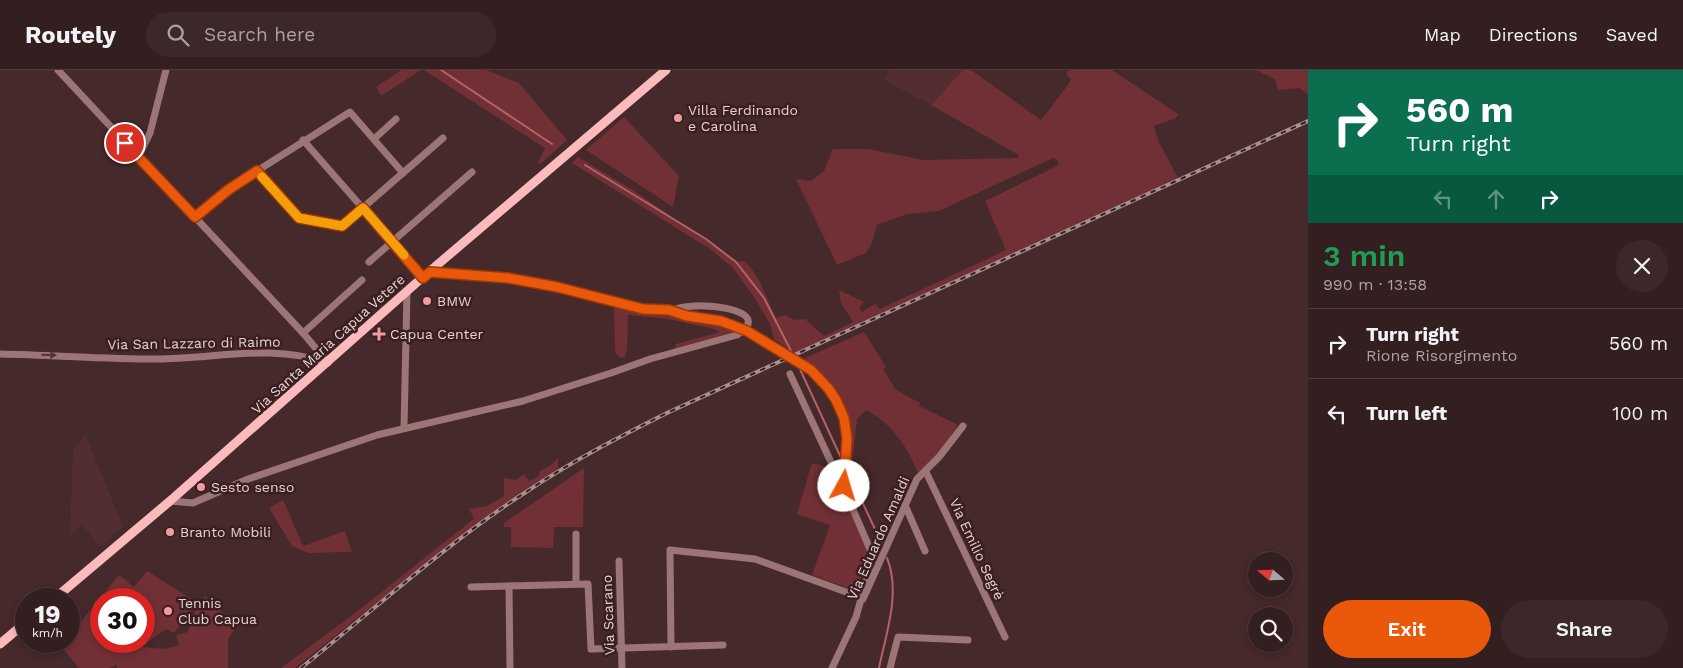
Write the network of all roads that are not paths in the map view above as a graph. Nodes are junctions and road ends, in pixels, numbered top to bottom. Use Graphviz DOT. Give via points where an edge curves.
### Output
graph roads {
  1 [pos="58,70"];
  2 [pos="166,70"];
  3 [pos="666,70"];
  4 [pos="396,119"];
  5 [pos="443,138"];
  6 [pos="303,140"];
  7 [pos="374,140"];
  8 [pos="138,158"];
  9 [pos="257,171"];
  10 [pos="472,172"];
  11 [pos="403,173"];
  12 [pos="363,208"];
  13 [pos="195,217"];
  14 [pos="392,242"];
  15 [pos="369,262"];
  16 [pos="426,275"];
  17 [pos="362,280"];
  18 [pos="407,292"];
  19 [pos="672,311"];
  20 [pos="303,333"];
  21 [pos="0,354"];
  22 [pos="328,363"];
  23 [pos="790,374"];
  24 [pos="963,426"];
  25 [pos="404,427"];
  26 [pos="926,472"];
  27 [pos="844,482"];
  28 [pos="170,501"];
  29 [pos="905,504"];
  30 [pos="576,534"];
  31 [pos="925,551"];
  32 [pos="619,561"];
  33 [pos="576,584"];
  34 [pos="509,586"];
  35 [pos="471,587"];
  36 [pos="67,588"];
  37 [pos="860,597"];
  38 [pos="856,617"];
  39 [pos="15,631"];
  40 [pos="1005,637"];
  41 [pos="968,640"];
  42 [pos="0,644"];
  43 [pos="723,645"];
  44 [pos="671,647"];
  45 [pos="622,648"];
  46 [pos="510,668"];
  47 [pos="622,668"];
  48 [pos="832,668"];
  49 [pos="890,668"];
  1 -- 8 [label="street"];
  2 -- 8 [label="street" via="150,132"];
  3 -- 16 [label="main road, Via Santa Maria Capua Vetere"];
  4 -- 7 [label="street"];
  5 -- 11 [label="street"];
  6 -- 7 [label="street" via="350,112"];
  6 -- 9 [label="street"];
  6 -- 12 [label="street"];
  7 -- 11 [label="street"];
  8 -- 13 [label="street"];
  9 -- 12 [label="street" via="299,218 342,226"];
  9 -- 13 [label="street"];
  10 -- 14 [label="street"];
  11 -- 12 [label="street"];
  12 -- 14 [label="street"];
  13 -- 20 [label="street"];
  14 -- 15 [label="street"];
  14 -- 16 [label="street"];
  16 -- 18 [label="main road, Via Santa Maria Capua Vetere"];
  16 -- 19 [label="street" via="508,278 643,309"];
  17 -- 20 [label="street"];
  18 -- 22 [label="main road, Via Santa Maria Capua Vetere"];
  18 -- 25 [label="street"];
  19 -- 25 [label="street" via="680,307 719,307 740,311 748,322 737,335 523,400"];
  19 -- 27 [label="street" via="734,324 817,376 836,400 846,427 848,448"];
  20 -- 22 [label="street"];
  21 -- 22 [label="street, Via San Lazzaro di Raimo, one-way" via="156,359 269,353"];
  22 -- 28 [label="main road, Via Santa Maria Capua Vetere"];
  23 -- 27 [label="street" via="837,475"];
  24 -- 26 [label="street, Via Eduardo Amaldi"];
  25 -- 28 [label="street" via="248,480 193,503"];
  26 -- 29 [label="street, Via Eduardo Amaldi" via="917,479"];
  26 -- 40 [label="street, Via Emilio Segrè"];
  27 -- 37 [label="street" via="874,556"];
  28 -- 36 [label="main road, Via Santa Maria Capua Vetere"];
  29 -- 31 [label="street"];
  29 -- 38 [label="street, Via Eduardo Amaldi"];
  30 -- 33 [label="street"];
  32 -- 45 [label="street, Via Scarano"];
  33 -- 34 [label="street"];
  33 -- 45 [label="street" via="588,584 591,648"];
  34 -- 35 [label="street"];
  34 -- 46 [label="street"];
  37 -- 38 [label="street"];
  37 -- 44 [label="street" via="755,560 670,550"];
  38 -- 48 [label="street"];
  39 -- 42 [label="main road"];
  41 -- 49 [label="street" via="898,637"];
  43 -- 44 [label="street"];
  44 -- 45 [label="street"];
  45 -- 47 [label="street, Via Scarano"];
}
